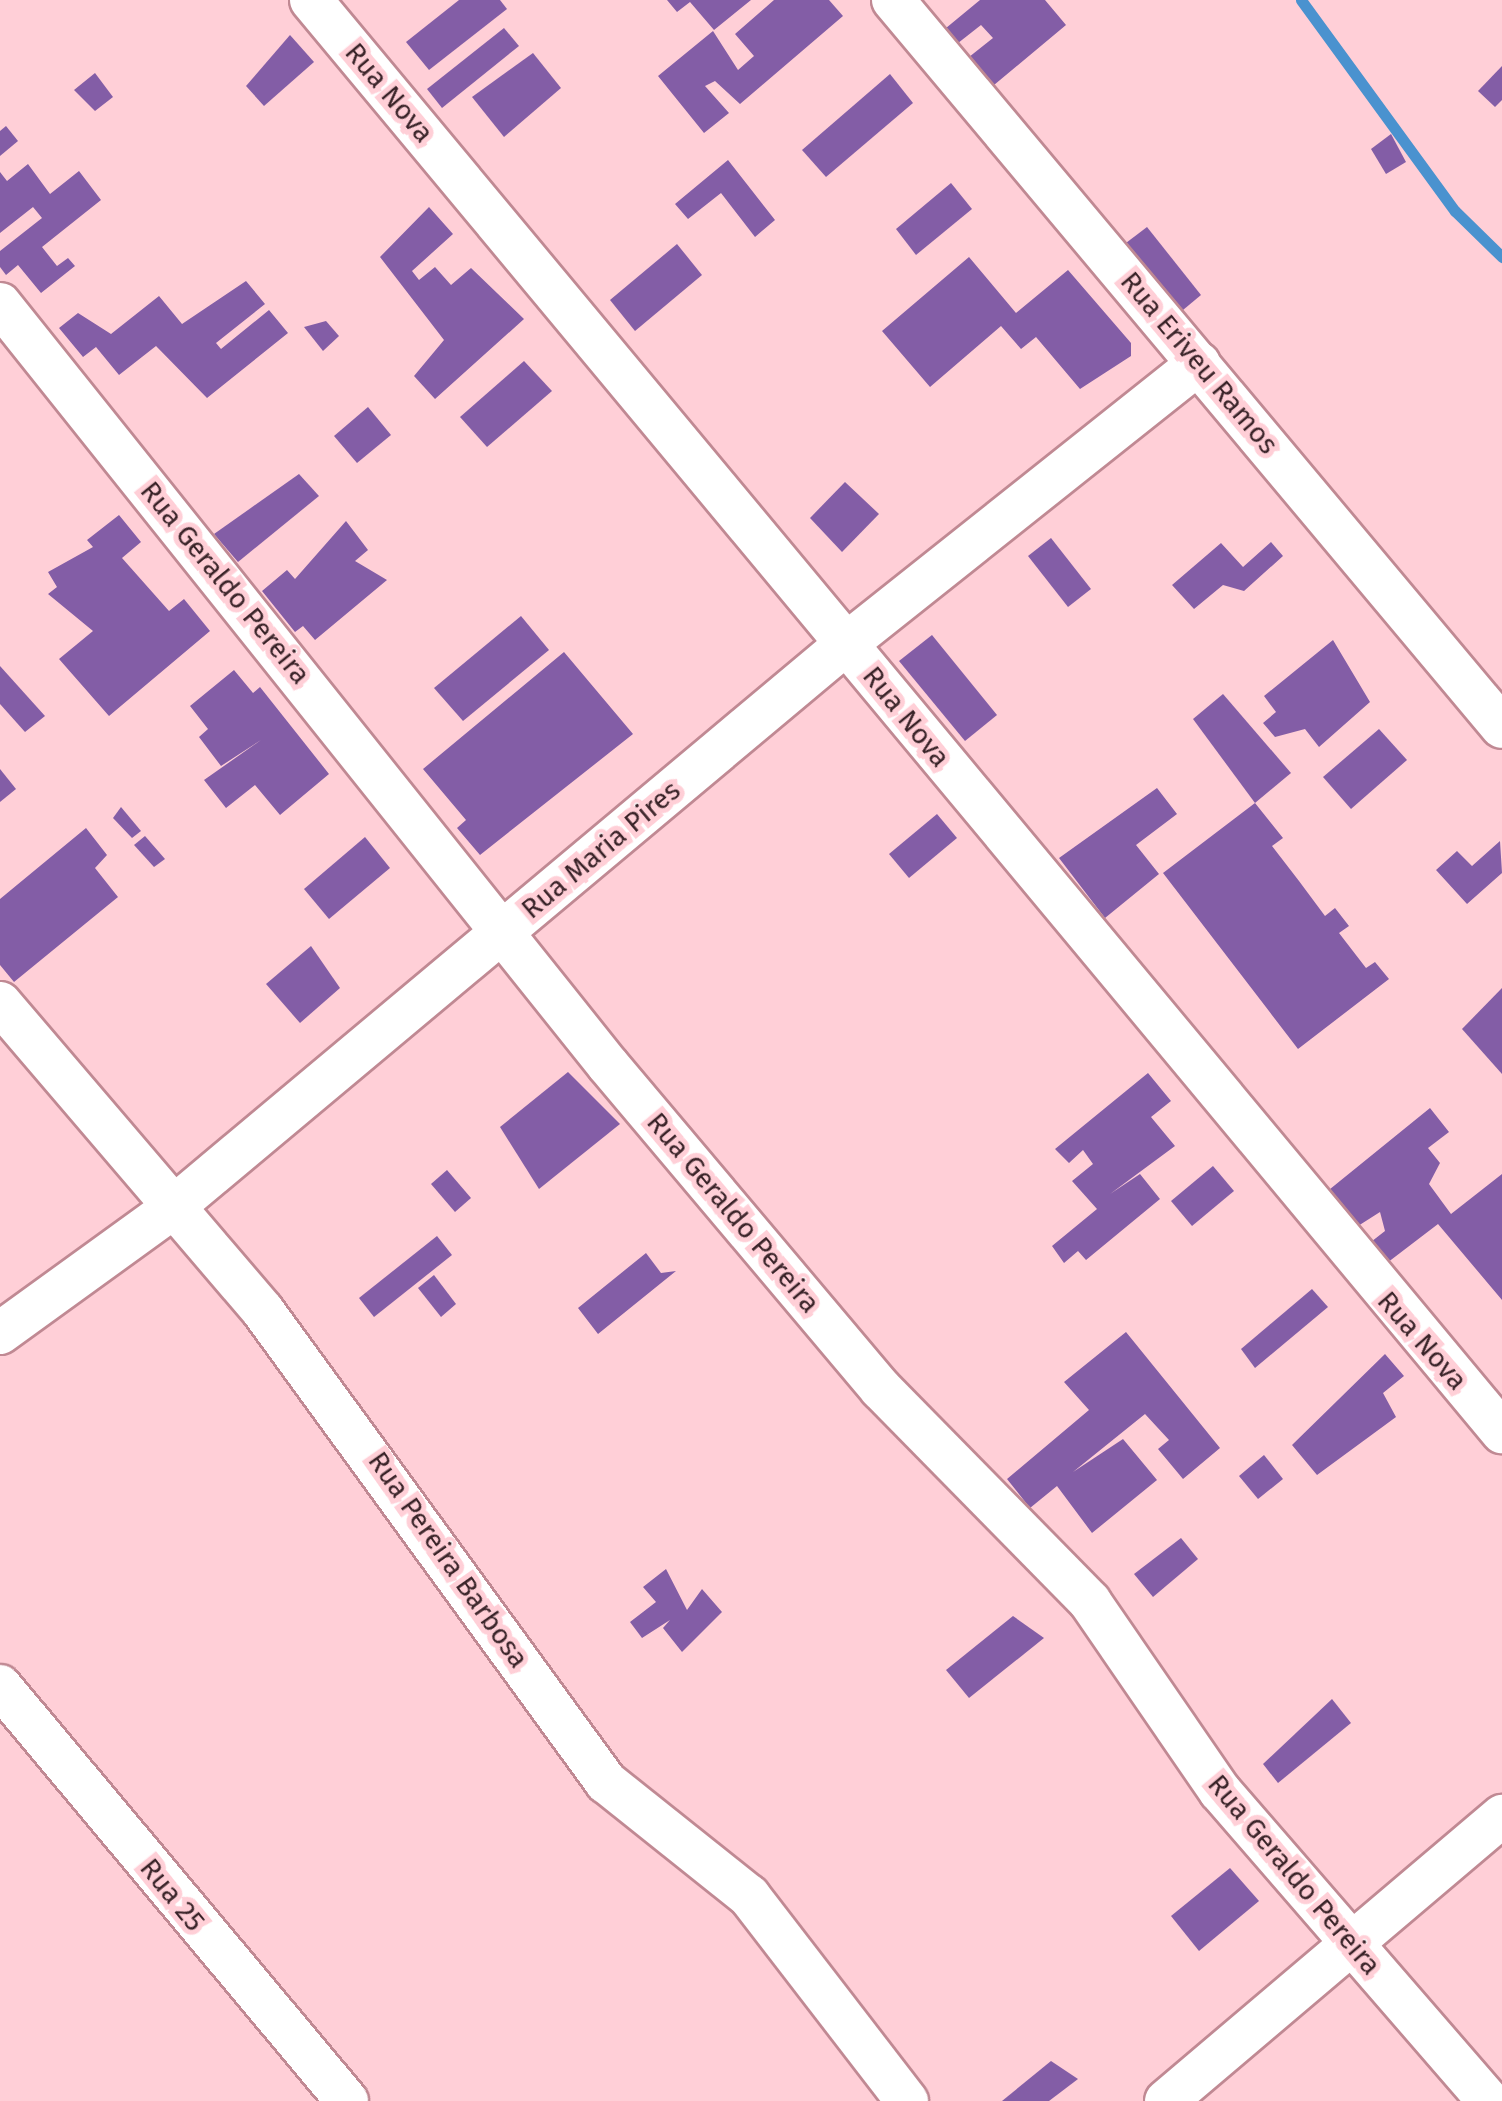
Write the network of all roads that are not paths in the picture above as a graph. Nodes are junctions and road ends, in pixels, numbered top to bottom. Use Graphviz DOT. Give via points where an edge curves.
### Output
graph roads {
  1 [pos="312,0"];
  2 [pos="894,0"];
  3 [pos="0,304"];
  4 [pos="1199,362"];
  5 [pos="846,644"];
  6 [pos="1502,727"];
  7 [pos="506,929"];
  8 [pos="0,1003"];
  9 [pos="171,1210"];
  10 [pos="0,1333"];
  11 [pos="1502,1432"];
  12 [pos="0,1686"];
  13 [pos="1502,1816"];
  14 [pos="1350,1945"];
  15 [pos="347,2101"];
  16 [pos="908,2101"];
  17 [pos="1166,2101"];
  18 [pos="1489,2101"];
  1 -- 5 [label="street, Rua Nova"];
  2 -- 4 [label="street, Rua Eriveu Ramos"];
  3 -- 7 [label="street, Rua Geraldo Pereira"];
  4 -- 5 [label="street, Rua Maria Pires"];
  4 -- 6 [label="street, Rua Eriveu Ramos"];
  5 -- 7 [label="street, Rua Maria Pires"];
  5 -- 11 [label="street, Rua Nova"];
  7 -- 9 [label="street, Rua Maria Pires"];
  7 -- 14 [label="street, Rua Geraldo Pereira" via="881,1389 1129,1648 1220,1791"];
  8 -- 9 [label="street, Rua Pereira Barbosa"];
  9 -- 10 [label="street, Rua Maria Pires"];
  9 -- 16 [label="street, Rua Pereira Barbosa" via="263,1311 417,1510 606,1782 749,1896"];
  12 -- 15 [label="street, Rua 25"];
  13 -- 14 [label="street"];
  14 -- 17 [label="street"];
  14 -- 18 [label="street, Rua Geraldo Pereira"];
}
